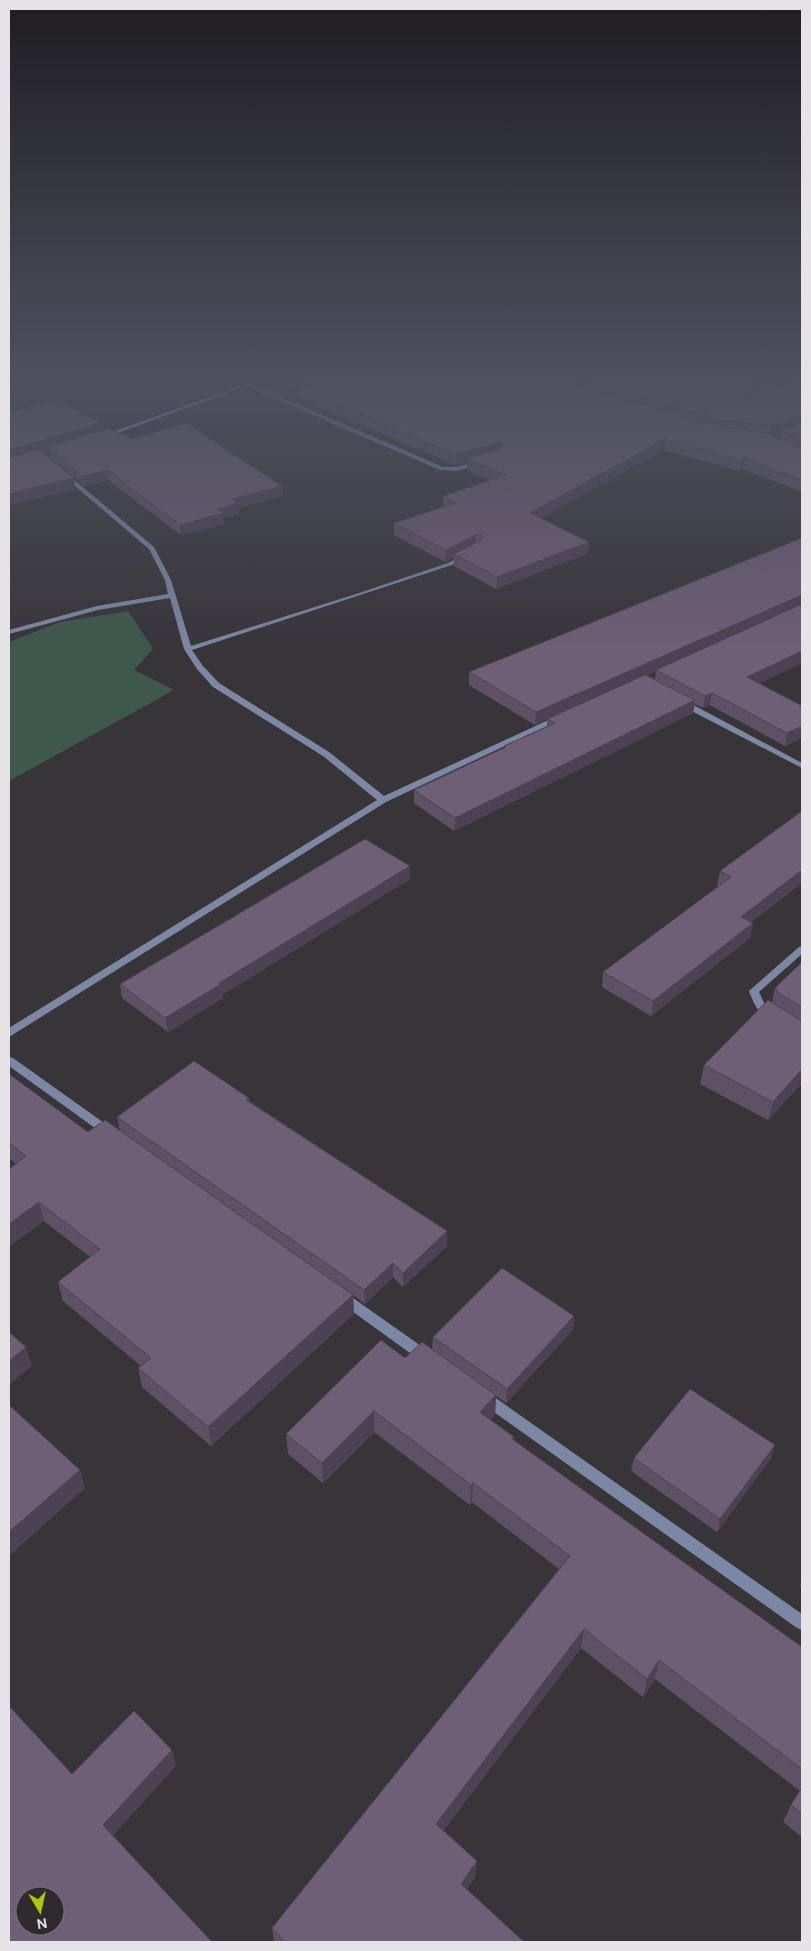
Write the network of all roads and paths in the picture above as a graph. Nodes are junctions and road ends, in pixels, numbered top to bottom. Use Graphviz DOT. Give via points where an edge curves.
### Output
graph roads {
  1 [pos="57,468"];
  2 [pos="440,468"];
  3 [pos="461,468"];
  4 [pos="471,552"];
  5 [pos="172,595"];
  6 [pos="9,632"];
  7 [pos="188,649"];
  8 [pos="676,699"];
  9 [pos="570,714"];
  10 [pos="802,766"];
  11 [pos="383,800"];
  12 [pos="802,949"];
  13 [pos="778,1020"];
  14 [pos="9,1033"];
  15 [pos="9,1061"];
  16 [pos="122,1141"];
  17 [pos="333,1290"];
  18 [pos="438,1365"];
  19 [pos="470,1388"];
  20 [pos="802,1623"];
  1 -- 5 [label="street" via="152,548"];
  2 -- 3 [label="street"];
  4 -- 7 [label="street" via="450,564"];
  5 -- 6 [label="street" via="97,608"];
  5 -- 7 [label="street"];
  7 -- 11 [label="street" via="216,685 326,754"];
  8 -- 10 [label="street"];
  9 -- 11 [label="street"];
  11 -- 14 [label="street"];
  12 -- 13 [label="street" via="754,991 763,1011"];
  15 -- 16 [label="street"];
  17 -- 18 [label="street"];
  19 -- 20 [label="street"];
}
